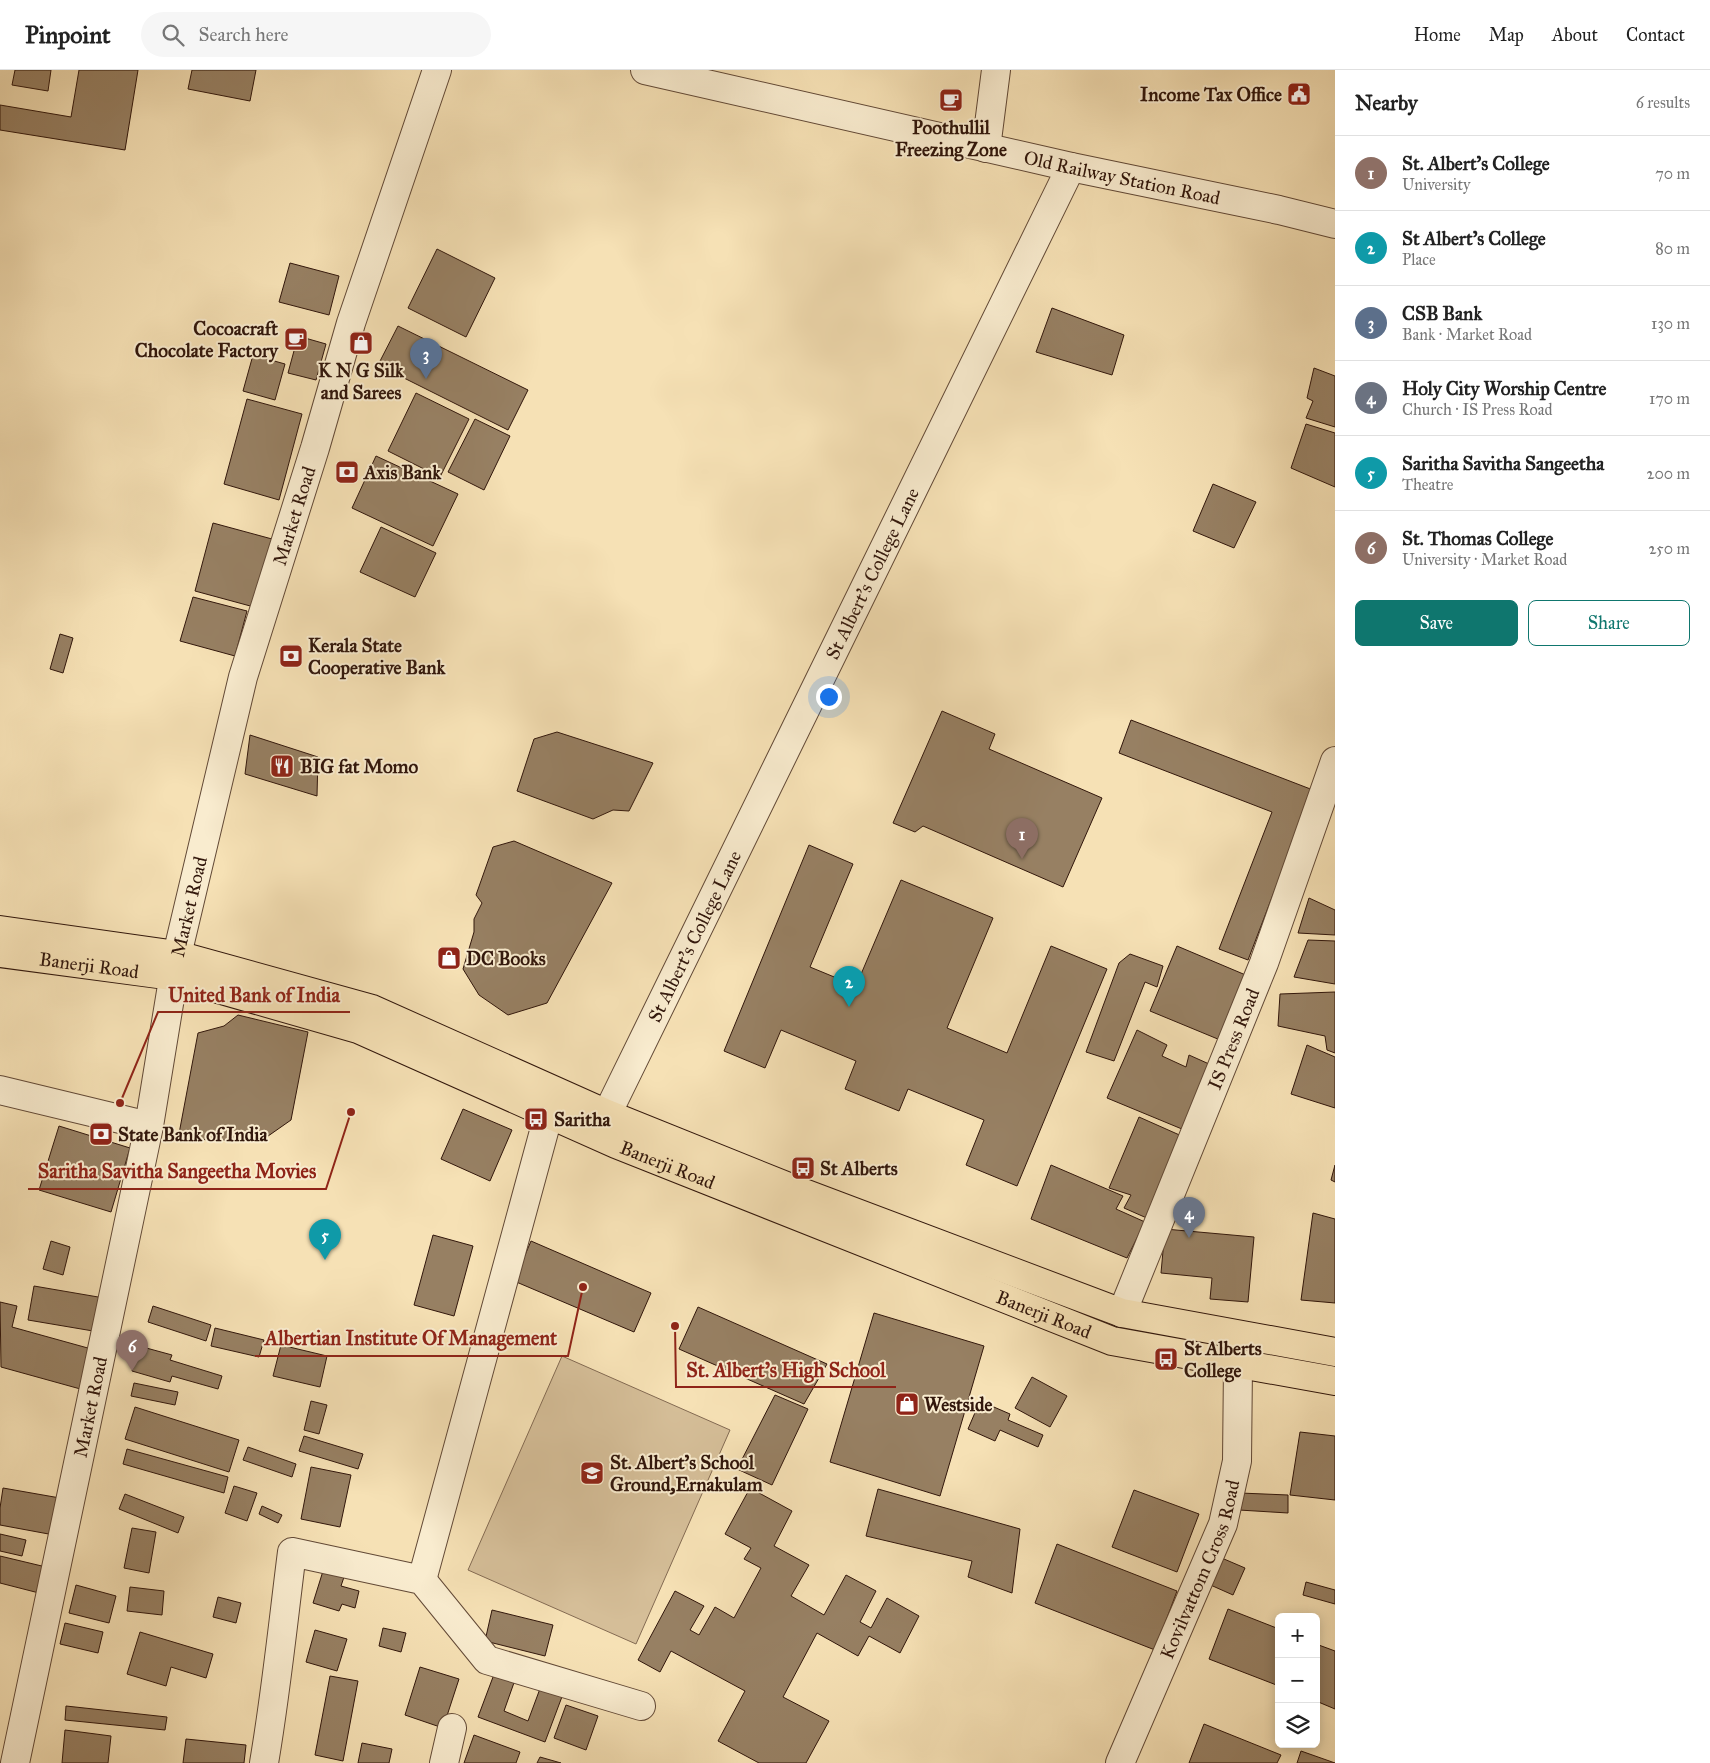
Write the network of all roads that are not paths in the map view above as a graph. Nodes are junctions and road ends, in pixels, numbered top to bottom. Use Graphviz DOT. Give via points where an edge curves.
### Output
graph roads {
  1 [pos="436,70"];
  2 [pos="645,70"];
  3 [pos="996,70"];
  4 [pos="986,148"];
  5 [pos="1071,167"];
  6 [pos="1335,224"];
  7 [pos="1335,761"];
  8 [pos="0,930"];
  9 [pos="0,953"];
  10 [pos="175,965"];
  11 [pos="0,1090"];
  12 [pos="548,1113"];
  13 [pos="607,1114"];
  14 [pos="149,1126"];
  15 [pos="1122,1313"];
  16 [pos="1335,1352"];
  17 [pos="1238,1365"];
  18 [pos="1335,1381"];
  19 [pos="422,1580"];
  20 [pos="641,1706"];
  21 [pos="452,1728"];
  22 [pos="15,1763"];
  23 [pos="264,1763"];
  24 [pos="444,1763"];
  25 [pos="1120,1763"];
  1 -- 10 [label="street, Market Road" via="351,323 243,678"];
  2 -- 4 [label="street, Old Railway Station Road"];
  3 -- 4 [label="street"];
  4 -- 5 [label="street, Old Railway Station Road"];
  5 -- 6 [label="street, Old Railway Station Road"];
  5 -- 13 [label="street, St Albert's College Lane"];
  7 -- 15 [label="street, IS Press Road" via="1264,963"];
  8 -- 10 [label="main road, Banerji Road"];
  9 -- 10 [label="main road, Banerji Road"];
  10 -- 12 [label="main road, Banerji Road" via="358,1029"];
  10 -- 13 [label="main road, Banerji Road" via="372,1009"];
  10 -- 14 [label="street, Market Road"];
  11 -- 14 [label="street"];
  12 -- 17 [label="main road, Banerji Road" via="616,1144 1112,1341"];
  12 -- 19 [label="street"];
  13 -- 15 [label="main road, Banerji Road" via="801,1192"];
  14 -- 22 [label="street, Market Road"];
  15 -- 16 [label="main road, Banerji Road"];
  17 -- 18 [label="main road, Banerji Road"];
  17 -- 25 [label="street, Kovilvattom Cross Road" via="1237,1461 1223,1524"];
  19 -- 20 [label="street" via="488,1660"];
  19 -- 23 [label="street" via="292,1552"];
  21 -- 24 [label="street"];
}
